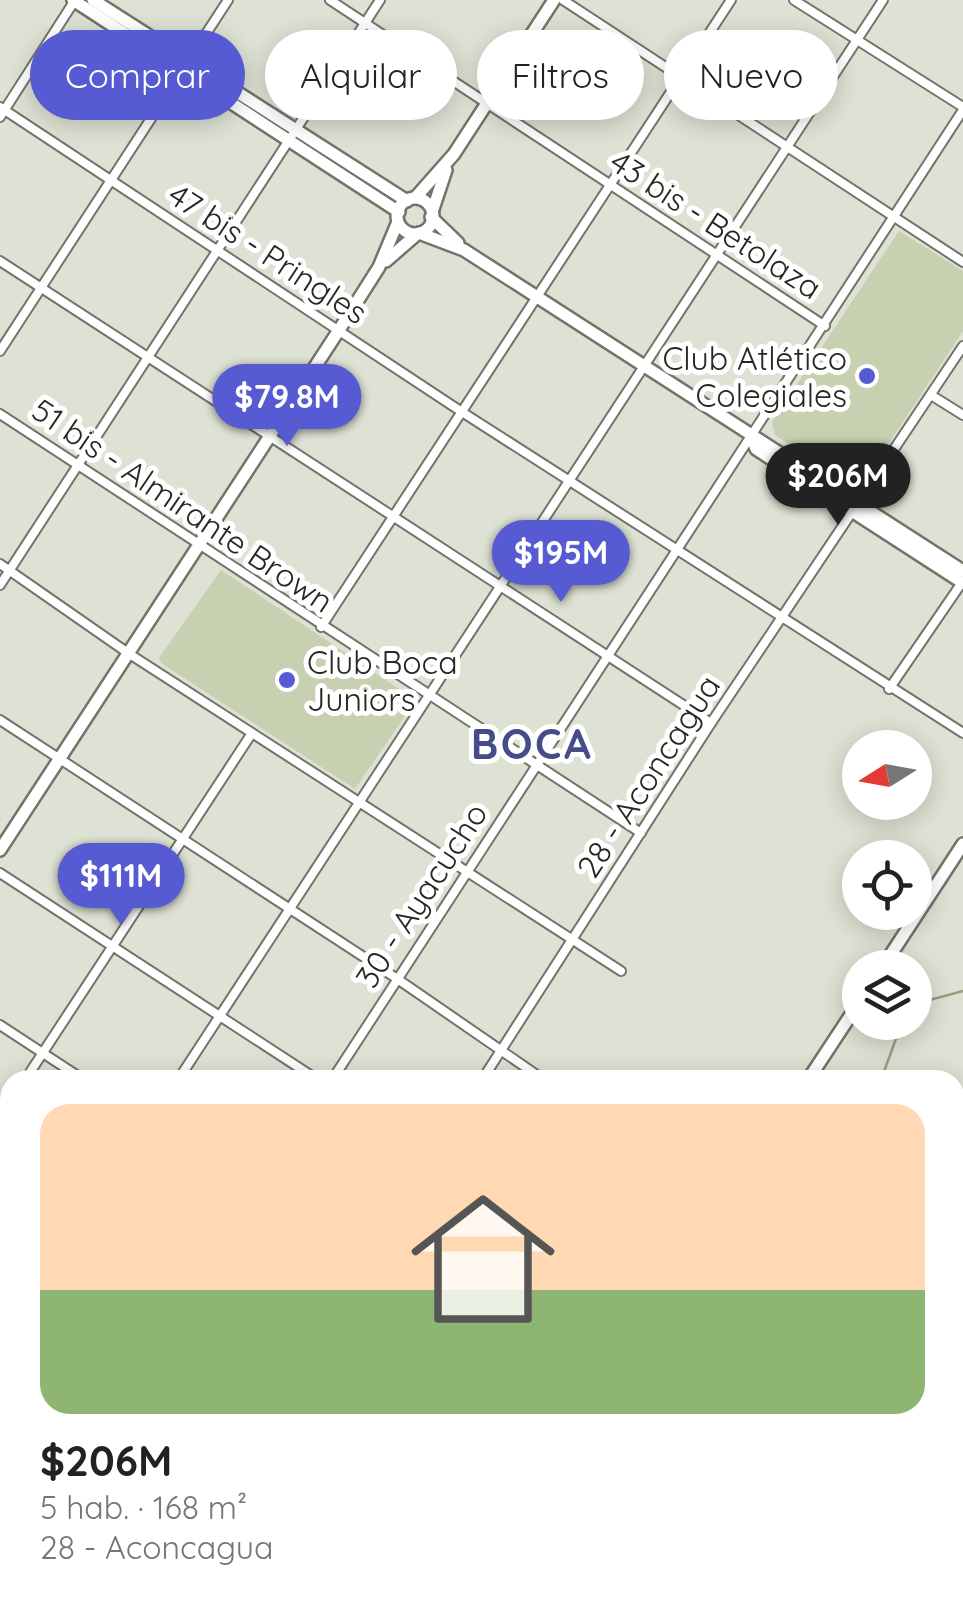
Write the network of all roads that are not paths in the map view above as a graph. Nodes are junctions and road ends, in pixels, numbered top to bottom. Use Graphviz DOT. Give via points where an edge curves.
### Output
graph roads {
  1 [pos="74,0"];
  2 [pos="93,0"];
  3 [pos="228,0"];
  4 [pos="330,0"];
  5 [pos="380,0"];
  6 [pos="554,0"];
  7 [pos="563,0"];
  8 [pos="730,0"];
  9 [pos="794,0"];
  10 [pos="883,0"];
  11 [pos="365,23"];
  12 [pos="124,30"];
  13 [pos="135,30"];
  14 [pos="209,30"];
  15 [pos="535,30"];
  16 [pos="711,30"];
  17 [pos="857,40"];
  18 [pos="664,67"];
  19 [pos="477,97"];
  20 [pos="664,104"];
  21 [pos="245,105"];
  22 [pos="963,109"];
  23 [pos="2,111"];
  24 [pos="477,119"];
  25 [pos="152,120"];
  26 [pos="512,120"];
  27 [pos="745,120"];
  28 [pos="292,136"];
  29 [pos="788,148"];
  30 [pos="454,154"];
  31 [pos="112,181"];
  32 [pos="611,184"];
  33 [pos="412,199"];
  34 [pos="432,215"];
  35 [pos="894,217"];
  36 [pos="398,218"];
  37 [pos="418,234"];
  38 [pos="218,249"];
  39 [pos="464,250"];
  40 [pos="716,255"];
  41 [pos="0,261"];
  42 [pos="963,262"];
  43 [pos="379,267"];
  44 [pos="42,288"];
  45 [pos="537,297"];
  46 [pos="825,326"];
  47 [pos="340,330"];
  48 [pos="963,346"];
  49 [pos="0,351"];
  50 [pos="148,357"];
  51 [pos="643,366"];
  52 [pos="931,395"];
  53 [pos="462,412"];
  54 [pos="0,414"];
  55 [pos="963,416"];
  56 [pos="270,436"];
  57 [pos="751,437"];
  58 [pos="79,464"];
  59 [pos="570,480"];
  60 [pos="857,509"];
  61 [pos="392,517"];
  62 [pos="199,544"];
  63 [pos="676,549"];
  64 [pos="0,564"];
  65 [pos="10,570"];
  66 [pos="963,570"];
  67 [pos="963,582"];
  68 [pos="0,585"];
  69 [pos="498,587"];
  70 [pos="783,616"];
  71 [pos="321,627"];
  72 [pos="128,652"];
  73 [pos="606,656"];
  74 [pos="890,689"];
  75 [pos="429,695"];
  76 [pos="0,720"];
  77 [pos="711,723"];
  78 [pos="252,733"];
  79 [pos="963,733"];
  80 [pos="57,758"];
  81 [pos="536,764"];
  82 [pos="358,802"];
  83 [pos="641,833"];
  84 [pos="183,840"];
  85 [pos="963,844"];
  86 [pos="0,850"];
  87 [pos="466,871"];
  88 [pos="0,874"];
  89 [pos="288,910"];
  90 [pos="571,941"];
  91 [pos="113,946"];
  92 [pos="894,950"];
  93 [pos="621,972"];
  94 [pos="396,978"];
  95 [pos="221,1016"];
  96 [pos="0,1025"];
  97 [pos="842,1029"];
  98 [pos="501,1051"];
  99 [pos="42,1053"];
  100 [pos="31,1070"];
  101 [pos="68,1070"];
  102 [pos="185,1070"];
  103 [pos="303,1070"];
  104 [pos="338,1070"];
  105 [pos="489,1070"];
  106 [pos="529,1070"];
  107 [pos="815,1070"];
  1 -- 12 [label="main road"];
  1 -- 23 [label="street"];
  2 -- 13 [label="main road"];
  3 -- 14 [label="street"];
  4 -- 11 [label="street, 43 bis - Betolaza"];
  5 -- 11 [label="street"];
  6 -- 15 [label="main road"];
  7 -- 18 [label="street"];
  8 -- 16 [label="street"];
  9 -- 17 [label="street"];
  10 -- 17 [label="street"];
  11 -- 19 [label="street, 43 bis - Betolaza"];
  11 -- 28 [label="street"];
  17 -- 22 [label="street"];
  17 -- 29 [label="street"];
  20 -- 32 [label="street"];
  21 -- 28 [label="main road"];
  22 -- 35 [label="street, 30 - Ayacucho"];
  23 -- 31 [label="street, 47 bis - Pringles"];
  24 -- 30 [label="main road"];
  25 -- 31 [label="street"];
  26 -- 32 [label="street, 43 bis - Betolaza"];
  27 -- 29 [label="street"];
  28 -- 33 [label="main road"];
  28 -- 36 [label="main road"];
  28 -- 38 [label="street"];
  29 -- 35 [label="street"];
  29 -- 40 [label="street"];
  30 -- 33 [label="main road"];
  30 -- 34 [label="main road"];
  31 -- 38 [label="street, 47 bis - Pringles"];
  31 -- 44 [label="street"];
  32 -- 40 [label="street, 43 bis - Betolaza"];
  32 -- 45 [label="street"];
  33 -- 34 [label="main road" via="430,202"];
  33 -- 36 [label="main road"];
  34 -- 37 [label="main road"];
  34 -- 39 [label="main road"];
  35 -- 42 [label="street"];
  35 -- 46 [label="street, 30 - Ayacucho"];
  36 -- 37 [label="main road" via="403,233"];
  36 -- 43 [label="main road"];
  37 -- 39 [label="main road"];
  37 -- 43 [label="main road"];
  38 -- 47 [label="street, 47 bis - Pringles"];
  38 -- 50 [label="street"];
  39 -- 45 [label="main road"];
  40 -- 46 [label="street, 43 bis - Betolaza"];
  40 -- 51 [label="street"];
  41 -- 44 [label="street"];
  43 -- 47 [label="main road"];
  44 -- 49 [label="street"];
  44 -- 50 [label="street"];
  45 -- 51 [label="main road"];
  45 -- 53 [label="street"];
  46 -- 57 [label="street, 30 - Ayacucho"];
  47 -- 53 [label="street, 47 bis - Pringles"];
  47 -- 56 [label="main road"];
  48 -- 52 [label="street, 28 - Aconcagua"];
  50 -- 56 [label="street"];
  50 -- 58 [label="street"];
  51 -- 57 [label="main road"];
  51 -- 59 [label="street"];
  52 -- 55 [label="street"];
  52 -- 60 [label="street, 28 - Aconcagua"];
  53 -- 59 [label="street, 47 bis - Pringles"];
  53 -- 61 [label="street"];
  54 -- 58 [label="street, 51 bis - Almirante Brown"];
  56 -- 61 [label="street"];
  56 -- 62 [label="main road"];
  57 -- 60 [label="main road" via="763,438"];
  57 -- 63 [label="street, 30 - Ayacucho"];
  58 -- 62 [label="street, 51 bis - Almirante Brown"];
  58 -- 65 [label="street"];
  59 -- 63 [label="street, 47 bis - Pringles"];
  59 -- 69 [label="street"];
  60 -- 66 [label="main road"];
  60 -- 67 [label="main road"];
  60 -- 70 [label="street, 28 - Aconcagua"];
  61 -- 69 [label="street"];
  61 -- 71 [label="street"];
  62 -- 71 [label="street, 51 bis - Almirante Brown"];
  62 -- 72 [label="main road"];
  63 -- 70 [label="street, 47 bis - Pringles"];
  63 -- 73 [label="street, 30 - Ayacucho"];
  64 -- 65 [label="street"];
  65 -- 68 [label="street"];
  65 -- 72 [label="street"];
  67 -- 74 [label="street"];
  69 -- 73 [label="street"];
  69 -- 75 [label="street"];
  70 -- 74 [label="street, 47 bis - Pringles"];
  70 -- 77 [label="street, 28 - Aconcagua"];
  71 -- 75 [label="street, 51 bis - Almirante Brown"];
  72 -- 78 [label="street"];
  72 -- 80 [label="main road"];
  73 -- 77 [label="street"];
  73 -- 81 [label="street, 30 - Ayacucho"];
  74 -- 79 [label="street, 47 bis - Pringles"];
  75 -- 81 [label="street, 51 bis - Almirante Brown"];
  75 -- 82 [label="street"];
  76 -- 80 [label="street"];
  77 -- 83 [label="street, 28 - Aconcagua"];
  78 -- 82 [label="street"];
  78 -- 84 [label="street"];
  80 -- 84 [label="street"];
  80 -- 86 [label="main road"];
  81 -- 83 [label="street, 51 bis - Almirante Brown"];
  81 -- 87 [label="street, 30 - Ayacucho"];
  82 -- 87 [label="street"];
  82 -- 89 [label="street"];
  83 -- 90 [label="street, 28 - Aconcagua"];
  84 -- 89 [label="street"];
  84 -- 91 [label="street"];
  85 -- 92 [label="main road"];
  87 -- 90 [label="street"];
  87 -- 94 [label="street, 30 - Ayacucho"];
  88 -- 91 [label="street"];
  89 -- 94 [label="street"];
  89 -- 95 [label="street"];
  90 -- 93 [label="street"];
  90 -- 98 [label="street, 28 - Aconcagua"];
  91 -- 95 [label="street"];
  91 -- 99 [label="street"];
  94 -- 98 [label="street"];
  94 -- 104 [label="street, 30 - Ayacucho"];
  95 -- 102 [label="street"];
  95 -- 103 [label="street"];
  96 -- 99 [label="street"];
  97 -- 107 [label="main road"];
  98 -- 105 [label="street, 28 - Aconcagua"];
  98 -- 106 [label="street"];
  99 -- 100 [label="street"];
  99 -- 101 [label="street"];
}
